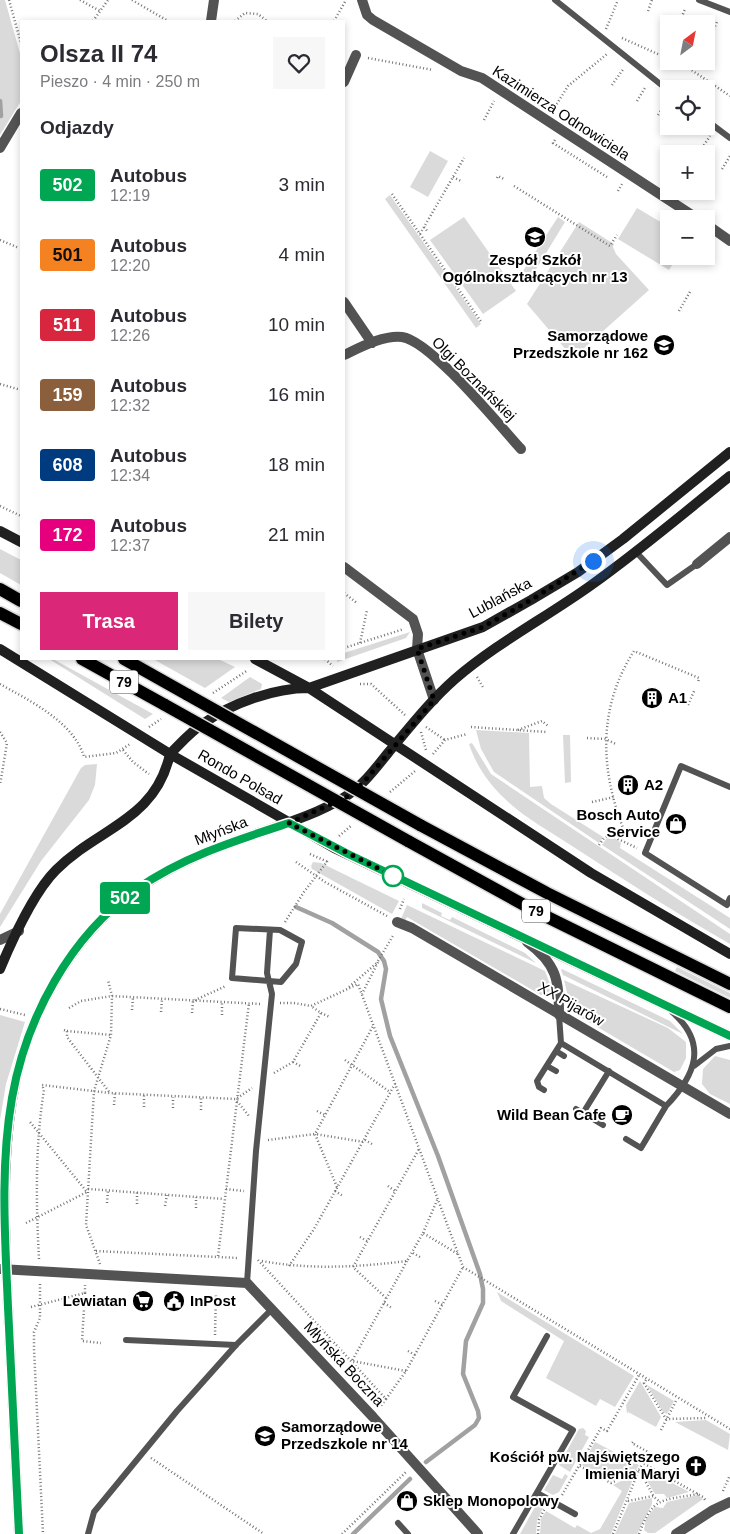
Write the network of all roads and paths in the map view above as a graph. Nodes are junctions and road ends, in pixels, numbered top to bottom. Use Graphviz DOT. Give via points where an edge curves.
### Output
graph roads {
  1 [pos="9,0"];
  2 [pos="80,0"];
  3 [pos="108,0"];
  4 [pos="132,0"];
  5 [pos="214,0"];
  6 [pos="346,0"];
  7 [pos="362,0"];
  8 [pos="555,0"];
  9 [pos="618,0"];
  10 [pos="652,0"];
  11 [pos="699,0"];
  12 [pos="685,9"];
  13 [pos="100,11"];
  14 [pos="648,11"];
  15 [pos="730,12"];
  16 [pos="683,15"];
  17 [pos="94,20"];
  18 [pos="166,20"];
  19 [pos="211,20"];
  20 [pos="236,20"];
  21 [pos="266,20"];
  22 [pos="335,20"];
  23 [pos="609,22"];
  24 [pos="606,30"];
  25 [pos="610,32"];
  26 [pos="615,35"];
  27 [pos="20,40"];
  28 [pos="607,55"];
  29 [pos="660,55"];
  30 [pos="356,56"];
  31 [pos="624,68"];
  32 [pos="691,70"];
  33 [pos="436,71"];
  34 [pos="345,80"];
  35 [pos="660,84"];
  36 [pos="612,86"];
  37 [pos="646,86"];
  38 [pos="730,96"];
  39 [pos="496,97"];
  40 [pos="637,101"];
  41 [pos="660,112"];
  42 [pos="20,114"];
  43 [pos="658,115"];
  44 [pos="484,120"];
  45 [pos="550,123"];
  46 [pos="715,127"];
  47 [pos="710,135"];
  48 [pos="730,138"];
  49 [pos="704,145"];
  50 [pos="0,148"];
  51 [pos="730,156"];
  52 [pos="464,158"];
  53 [pos="722,168"];
  54 [pos="453,177"];
  55 [pos="497,178"];
  56 [pos="504,179"];
  57 [pos="461,181"];
  58 [pos="514,186"];
  59 [pos="392,194"];
  60 [pos="684,210"];
  61 [pos="424,227"];
  62 [pos="715,230"];
  63 [pos="428,232"];
  64 [pos="420,234"];
  65 [pos="617,235"];
  66 [pos="0,240"];
  67 [pos="730,241"];
  68 [pos="19,248"];
  69 [pos="691,290"];
  70 [pos="345,303"];
  71 [pos="679,311"];
  72 [pos="482,323"];
  73 [pos="372,343"];
  74 [pos="345,355"];
  75 [pos="0,384"];
  76 [pos="20,390"];
  77 [pos="521,449"];
  78 [pos="730,452"];
  79 [pos="730,476"];
  80 [pos="0,506"];
  81 [pos="20,516"];
  82 [pos="0,531"];
  83 [pos="730,537"];
  84 [pos="20,541"];
  85 [pos="636,552"];
  86 [pos="697,564"];
  87 [pos="345,569"];
  88 [pos="0,589"];
  89 [pos="345,594"];
  90 [pos="20,600"];
  91 [pos="357,603"];
  92 [pos="367,610"];
  93 [pos="0,612"];
  94 [pos="20,623"];
  95 [pos="410,627"];
  96 [pos="360,643"];
  97 [pos="345,648"];
  98 [pos="0,649"];
  99 [pos="417,649"];
  100 [pos="84,660"];
  101 [pos="126,660"];
  102 [pos="257,660"];
  103 [pos="326,660"];
  104 [pos="340,677"];
  105 [pos="698,683"];
  106 [pos="0,684"];
  107 [pos="309,688"];
  108 [pos="695,689"];
  109 [pos="434,700"];
  110 [pos="688,706"];
  111 [pos="406,716"];
  112 [pos="423,725"];
  113 [pos="548,726"];
  114 [pos="471,727"];
  115 [pos="420,729"];
  116 [pos="516,731"];
  117 [pos="0,732"];
  118 [pos="547,732"];
  119 [pos="467,734"];
  120 [pos="587,738"];
  121 [pos="605,739"];
  122 [pos="445,740"];
  123 [pos="132,742"];
  124 [pos="396,744"];
  125 [pos="616,744"];
  126 [pos="123,750"];
  127 [pos="170,754"];
  128 [pos="434,754"];
  129 [pos="0,755"];
  130 [pos="5,756"];
  131 [pos="429,758"];
  132 [pos="133,762"];
  133 [pos="0,784"];
  134 [pos="730,787"];
  135 [pos="612,798"];
  136 [pos="592,802"];
  137 [pos="289,823"];
  138 [pos="614,833"];
  139 [pos="599,845"];
  140 [pos="645,853"];
  141 [pos="310,854"];
  142 [pos="296,862"];
  143 [pos="317,876"];
  144 [pos="730,898"];
  145 [pos="729,906"];
  146 [pos="397,922"];
  147 [pos="270,930"];
  148 [pos="280,930"];
  149 [pos="19,931"];
  150 [pos="511,932"];
  151 [pos="0,940"];
  152 [pos="730,954"];
  153 [pos="378,962"];
  154 [pos="0,969"];
  155 [pos="232,978"];
  156 [pos="108,980"];
  157 [pos="269,981"];
  158 [pos="730,984"];
  159 [pos="347,989"];
  160 [pos="362,994"];
  161 [pos="112,996"];
  162 [pos="133,997"];
  163 [pos="162,999"];
  164 [pos="193,1001"];
  165 [pos="222,1003"];
  166 [pos="249,1003"];
  167 [pos="661,1004"];
  168 [pos="271,1005"];
  169 [pos="311,1006"];
  170 [pos="730,1007"];
  171 [pos="69,1008"];
  172 [pos="0,1009"];
  173 [pos="132,1010"];
  174 [pos="161,1012"];
  175 [pos="322,1012"];
  176 [pos="192,1013"];
  177 [pos="222,1015"];
  178 [pos="560,1015"];
  179 [pos="26,1016"];
  180 [pos="330,1017"];
  181 [pos="373,1026"];
  182 [pos="111,1035"];
  183 [pos="730,1036"];
  184 [pos="561,1043"];
  185 [pos="730,1046"];
  186 [pos="556,1051"];
  187 [pos="564,1056"];
  188 [pos="345,1060"];
  189 [pos="293,1062"];
  190 [pos="353,1064"];
  191 [pos="547,1066"];
  192 [pos="694,1066"];
  193 [pos="302,1067"];
  194 [pos="556,1071"];
  195 [pos="608,1072"];
  196 [pos="271,1075"];
  197 [pos="596,1075"];
  198 [pos="98,1079"];
  199 [pos="263,1080"];
  200 [pos="603,1080"];
  201 [pos="395,1084"];
  202 [pos="683,1088"];
  203 [pos="544,1090"];
  204 [pos="588,1090"];
  205 [pos="94,1091"];
  206 [pos="391,1092"];
  207 [pos="110,1093"];
  208 [pos="115,1093"];
  209 [pos="595,1094"];
  210 [pos="144,1095"];
  211 [pos="173,1096"];
  212 [pos="201,1098"];
  213 [pos="236,1100"];
  214 [pos="114,1105"];
  215 [pos="144,1106"];
  216 [pos="666,1106"];
  217 [pos="173,1108"];
  218 [pos="576,1109"];
  219 [pos="201,1110"];
  220 [pos="317,1111"];
  221 [pos="583,1113"];
  222 [pos="730,1114"];
  223 [pos="325,1115"];
  224 [pos="30,1122"];
  225 [pos="603,1125"];
  226 [pos="258,1128"];
  227 [pos="38,1131"];
  228 [pos="267,1131"];
  229 [pos="315,1134"];
  230 [pos="626,1139"];
  231 [pos="365,1141"];
  232 [pos="372,1144"];
  233 [pos="419,1148"];
  234 [pos="388,1186"];
  235 [pos="338,1187"];
  236 [pos="226,1189"];
  237 [pos="108,1190"];
  238 [pos="87,1191"];
  239 [pos="335,1191"];
  240 [pos="396,1191"];
  241 [pos="137,1192"];
  242 [pos="253,1192"];
  243 [pos="167,1195"];
  244 [pos="343,1196"];
  245 [pos="196,1197"];
  246 [pos="438,1198"];
  247 [pos="224,1199"];
  248 [pos="107,1203"];
  249 [pos="137,1204"];
  250 [pos="166,1206"];
  251 [pos="196,1208"];
  252 [pos="37,1218"];
  253 [pos="26,1223"];
  254 [pos="423,1233"];
  255 [pos="360,1237"];
  256 [pos="368,1242"];
  257 [pos="96,1251"];
  258 [pos="412,1252"];
  259 [pos="459,1255"];
  260 [pos="218,1256"];
  261 [pos="420,1257"];
  262 [pos="244,1258"];
  263 [pos="254,1259"];
  264 [pos="261,1261"];
  265 [pos="407,1261"];
  266 [pos="39,1264"];
  267 [pos="289,1266"];
  268 [pos="353,1267"];
  269 [pos="463,1267"];
  270 [pos="101,1268"];
  271 [pos="3,1269"];
  272 [pos="86,1275"];
  273 [pos="40,1280"];
  274 [pos="247,1283"];
  275 [pos="216,1292"];
  276 [pos="85,1293"];
  277 [pos="386,1298"];
  278 [pos="435,1301"];
  279 [pos="384,1303"];
  280 [pos="40,1304"];
  281 [pos="443,1305"];
  282 [pos="32,1307"];
  283 [pos="392,1308"];
  284 [pos="272,1309"];
  285 [pos="547,1336"];
  286 [pos="126,1340"];
  287 [pos="101,1343"];
  288 [pos="214,1344"];
  289 [pos="236,1345"];
  290 [pos="408,1351"];
  291 [pos="415,1355"];
  292 [pos="352,1361"];
  293 [pos="406,1371"];
  294 [pos="639,1375"];
  295 [pos="646,1380"];
  296 [pos="386,1399"];
  297 [pos="677,1399"];
  298 [pos="374,1416"];
  299 [pos="708,1418"];
  300 [pos="666,1419"];
  301 [pos="730,1429"];
  302 [pos="661,1430"];
  303 [pos="633,1442"];
  304 [pos="144,1453"];
  305 [pos="414,1461"];
  306 [pos="641,1462"];
  307 [pos="580,1466"];
  308 [pos="639,1470"];
  309 [pos="730,1475"];
  310 [pos="723,1491"];
  311 [pos="537,1493"];
  312 [pos="698,1494"];
  313 [pos="653,1496"];
  314 [pos="549,1500"];
  315 [pos="628,1500"];
  316 [pos="659,1502"];
  317 [pos="707,1502"];
  318 [pos="730,1502"];
  319 [pos="557,1504"];
  320 [pos="575,1514"];
  321 [pos="398,1524"];
  322 [pos="19,1534"];
  323 [pos="42,1534"];
  324 [pos="88,1534"];
  325 [pos="264,1534"];
  326 [pos="342,1534"];
  327 [pos="408,1534"];
  328 [pos="478,1534"];
  329 [pos="513,1534"];
  330 [pos="538,1534"];
  331 [pos="613,1534"];
  332 [pos="639,1534"];
  333 [pos="676,1534"];
  1 -- 27 [label="path"];
  2 -- 13 [label="path"];
  3 -- 13 [label="path"];
  4 -- 18 [label="path"];
  5 -- 19 [label="street"];
  6 -- 22 [label="path"];
  7 -- 45 [label="street, Kazimierza Odnowiciela" via="367,15 373,20 461,72 482,78"];
  8 -- 35 [label="lane"];
  9 -- 23 [label="path"];
  10 -- 14 [label="path"];
  11 -- 15 [label="lane"];
  12 -- 16 [label="path"];
  13 -- 17 [label="path"];
  20 -- 21 [label="path" via="245,13 258,14"];
  24 -- 25 [label="path"];
  26 -- 29 [label="path"];
  28 -- 45 [label="path" via="564,90 548,117"];
  30 -- 33 [label="path"];
  30 -- 34 [label="street"];
  31 -- 36 [label="path"];
  32 -- 38 [label="path"];
  37 -- 40 [label="path"];
  39 -- 44 [label="path"];
  41 -- 43 [label="path"];
  42 -- 50 [label="street"];
  45 -- 60 [label="street, Kazimierza Odnowiciela"];
  46 -- 48 [label="lane"];
  47 -- 49 [label="path"];
  51 -- 53 [label="path"];
  52 -- 54 [label="path"];
  54 -- 57 [label="path"];
  54 -- 61 [label="path"];
  55 -- 56 [label="path"];
  58 -- 65 [label="path" via="610,246"];
  59 -- 64 [label="path"];
  61 -- 63 [label="path"];
  61 -- 64 [label="path"];
  62 -- 67 [label="street"];
  64 -- 72 [label="path"];
  66 -- 68 [label="path"];
  69 -- 71 [label="path"];
  70 -- 73 [label="street"];
  73 -- 74 [label="street, Olgi Boznańskiej"];
  73 -- 77 [label="street, Olgi Boznańskiej" via="400,337 425,349"];
  75 -- 76 [label="path"];
  78 -- 99 [label="main road, Lublańska" via="578,572 483,627"];
  79 -- 85 [label="main road"];
  80 -- 81 [label="path"];
  82 -- 84 [label="main road"];
  83 -- 86 [label="street"];
  85 -- 86 [label="lane" via="667,585"];
  85 -- 109 [label="main road" via="491,651"];
  87 -- 99 [label="street" via="413,619 418,634"];
  88 -- 90 [label="main road"];
  89 -- 91 [label="path"];
  92 -- 96 [label="path"];
  93 -- 94 [label="main road"];
  95 -- 96 [label="path"];
  96 -- 97 [label="path"];
  98 -- 127 [label="main road"];
  99 -- 104 [label="main road, Lublańska"];
  99 -- 109 [label="street"];
  100 -- 170 [label="main road, 79, bridge" via="535,911"];
  101 -- 158 [label="main road, 79, bridge" via="420,825"];
  102 -- 107 [label="main road"];
  103 -- 104 [label="path"];
  104 -- 107 [label="main road, Lublańska"];
  104 -- 111 [label="path" via="344,684 371,684"];
  105 -- 121 [label="path" via="700,678 634,651 610,708"];
  106 -- 126 [label="path" via="57,720 81,747 84,757"];
  107 -- 124 [label="main road"];
  107 -- 127 [label="main road, Rondo Polsad" via="275,692 236,706 206,721"];
  108 -- 110 [label="path"];
  109 -- 124 [label="main road"];
  112 -- 122 [label="path"];
  113 -- 116 [label="path" via="542,721"];
  114 -- 116 [label="path"];
  115 -- 131 [label="path"];
  116 -- 118 [label="path"];
  117 -- 130 [label="path" via="7,743"];
  119 -- 122 [label="path"];
  120 -- 121 [label="path"];
  121 -- 125 [label="path"];
  121 -- 135 [label="path"];
  122 -- 128 [label="path"];
  123 -- 126 [label="path"];
  124 -- 137 [label="main road, Rondo Polsad" via="347,797"];
  124 -- 152 [label="main road" via="591,873"];
  126 -- 132 [label="path"];
  127 -- 137 [label="main road, Rondo Polsad"];
  127 -- 149 [label="main road" via="162,782 147,801 134,815 58,868 47,880"];
  129 -- 130 [label="path"];
  130 -- 133 [label="path"];
  134 -- 140 [label="lane" via="680,766"];
  135 -- 136 [label="path"];
  135 -- 138 [label="path" via="623,828"];
  137 -- 150 [label="main road"];
  137 -- 271 [label="main road, Młyńska" via="190,859 141,886 96,926 58,975 32,1031 12,1099"];
  138 -- 139 [label="path"];
  138 -- 140 [label="path" via="618,839"];
  140 -- 145 [label="lane"];
  141 -- 143 [label="path" via="329,860"];
  142 -- 143 [label="path"];
  143 -- 146 [label="path"];
  143 -- 148 [label="path"];
  144 -- 145 [label="lane"];
  146 -- 153 [label="path"];
  146 -- 178 [label="street, XX Pijarów"];
  147 -- 148 [label="lane"];
  147 -- 155 [label="lane" via="236,928"];
  147 -- 157 [label="lane" via="266,973"];
  148 -- 157 [label="lane" via="302,942 296,964 281,982"];
  149 -- 151 [label="street"];
  149 -- 154 [label="main road"];
  150 -- 167 [label="main road"];
  150 -- 178 [label="street" via="535,948 553,970 559,988"];
  153 -- 159 [label="path"];
  153 -- 160 [label="path"];
  155 -- 157 [label="lane"];
  155 -- 164 [label="path" via="227,985"];
  156 -- 161 [label="path"];
  157 -- 168 [label="lane"];
  159 -- 160 [label="path" via="358,984"];
  159 -- 169 [label="path"];
  160 -- 181 [label="path"];
  161 -- 162 [label="path"];
  161 -- 171 [label="path" via="81,1002"];
  161 -- 182 [label="path"];
  162 -- 163 [label="path"];
  162 -- 173 [label="path"];
  163 -- 164 [label="path"];
  163 -- 174 [label="path"];
  164 -- 165 [label="path"];
  164 -- 176 [label="path"];
  165 -- 166 [label="path"];
  165 -- 177 [label="path"];
  166 -- 168 [label="path"];
  166 -- 213 [label="path"];
  167 -- 183 [label="main road"];
  167 -- 192 [label="lane" via="688,1029"];
  168 -- 169 [label="path" via="294,1003"];
  168 -- 199 [label="lane"];
  169 -- 175 [label="path"];
  172 -- 179 [label="path"];
  175 -- 180 [label="path"];
  175 -- 189 [label="path"];
  178 -- 184 [label="lane"];
  178 -- 202 [label="street, XX Pijarów"];
  181 -- 190 [label="path"];
  181 -- 201 [label="path"];
  182 -- 198 [label="path"];
  182 -- 198 [label="path" via="65,1030"];
  184 -- 186 [label="lane"];
  184 -- 195 [label="lane"];
  185 -- 192 [label="lane" via="716,1049"];
  186 -- 187 [label="lane"];
  186 -- 191 [label="lane"];
  188 -- 190 [label="path"];
  189 -- 193 [label="path"];
  189 -- 196 [label="path"];
  190 -- 206 [label="path"];
  190 -- 223 [label="path"];
  191 -- 194 [label="lane"];
  191 -- 203 [label="lane" via="537,1081"];
  192 -- 202 [label="lane"];
  195 -- 200 [label="lane"];
  195 -- 216 [label="lane"];
  197 -- 200 [label="lane"];
  198 -- 205 [label="path"];
  198 -- 207 [label="path"];
  199 -- 213 [label="path"];
  199 -- 226 [label="lane"];
  200 -- 209 [label="lane"];
  201 -- 206 [label="path"];
  201 -- 233 [label="path"];
  202 -- 216 [label="lane"];
  202 -- 222 [label="street, XX Pijarów"];
  204 -- 209 [label="lane"];
  205 -- 207 [label="path"];
  205 -- 227 [label="path" via="42,1085"];
  205 -- 238 [label="path"];
  206 -- 231 [label="path"];
  207 -- 208 [label="path"];
  208 -- 210 [label="path"];
  208 -- 214 [label="path"];
  209 -- 221 [label="lane"];
  210 -- 211 [label="path"];
  210 -- 215 [label="path"];
  211 -- 212 [label="path"];
  211 -- 217 [label="path"];
  212 -- 213 [label="path"];
  212 -- 219 [label="path"];
  213 -- 226 [label="path"];
  213 -- 236 [label="path"];
  216 -- 230 [label="lane" via="641,1148"];
  218 -- 221 [label="lane"];
  220 -- 223 [label="path"];
  221 -- 225 [label="lane"];
  223 -- 229 [label="path"];
  224 -- 227 [label="path"];
  226 -- 242 [label="lane"];
  227 -- 238 [label="path"];
  227 -- 252 [label="path"];
  228 -- 229 [label="path" via="266,1140"];
  229 -- 231 [label="path"];
  229 -- 235 [label="path"];
  231 -- 232 [label="path"];
  231 -- 235 [label="path"];
  233 -- 240 [label="path"];
  233 -- 246 [label="path"];
  234 -- 240 [label="path"];
  235 -- 239 [label="path"];
  236 -- 242 [label="path"];
  236 -- 247 [label="path"];
  237 -- 238 [label="path"];
  237 -- 241 [label="path"];
  237 -- 248 [label="path"];
  238 -- 252 [label="path"];
  238 -- 257 [label="path" via="86,1225"];
  239 -- 244 [label="path"];
  239 -- 267 [label="path"];
  240 -- 256 [label="path"];
  241 -- 243 [label="path"];
  241 -- 249 [label="path"];
  242 -- 274 [label="lane"];
  243 -- 245 [label="path"];
  243 -- 250 [label="path"];
  245 -- 247 [label="path"];
  245 -- 251 [label="path"];
  246 -- 254 [label="path"];
  246 -- 259 [label="path"];
  247 -- 260 [label="path"];
  252 -- 253 [label="path"];
  252 -- 266 [label="path"];
  254 -- 258 [label="path"];
  254 -- 259 [label="path"];
  255 -- 256 [label="path"];
  256 -- 268 [label="path"];
  257 -- 260 [label="path"];
  257 -- 270 [label="path"];
  258 -- 261 [label="path"];
  258 -- 265 [label="path"];
  259 -- 269 [label="path"];
  260 -- 262 [label="path"];
  263 -- 264 [label="path"];
  264 -- 267 [label="path"];
  264 -- 292 [label="path"];
  265 -- 268 [label="path"];
  265 -- 277 [label="path"];
  267 -- 268 [label="path"];
  268 -- 277 [label="path"];
  269 -- 281 [label="path"];
  269 -- 294 [label="path"];
  271 -- 272 [label="street"];
  271 -- 322 [label="main road, Młyńska"];
  272 -- 274 [label="street"];
  272 -- 276 [label="path"];
  273 -- 280 [label="path"];
  274 -- 284 [label="street, Młyńska Boczna"];
  275 -- 288 [label="path"];
  276 -- 280 [label="path"];
  276 -- 287 [label="path" via="82,1342"];
  277 -- 279 [label="path"];
  278 -- 281 [label="path"];
  279 -- 283 [label="path"];
  279 -- 292 [label="path"];
  280 -- 282 [label="path"];
  280 -- 323 [label="path" via="40,1318 34,1332"];
  281 -- 291 [label="path"];
  284 -- 289 [label="lane"];
  284 -- 298 [label="street, Młyńska Boczna"];
  285 -- 311 [label="lane" via="513,1397 573,1430"];
  286 -- 288 [label="lane"];
  288 -- 289 [label="lane"];
  289 -- 304 [label="lane"];
  290 -- 291 [label="path"];
  291 -- 293 [label="path"];
  292 -- 293 [label="path"];
  292 -- 296 [label="path"];
  293 -- 296 [label="path"];
  294 -- 295 [label="path"];
  294 -- 307 [label="path" via="607,1431 601,1428"];
  295 -- 297 [label="path"];
  295 -- 300 [label="path" via="644,1384"];
  296 -- 298 [label="path"];
  297 -- 299 [label="path"];
  297 -- 300 [label="path"];
  298 -- 305 [label="street, Młyńska Boczna"];
  299 -- 300 [label="path"];
  299 -- 301 [label="path"];
  300 -- 302 [label="path"];
  303 -- 306 [label="path" via="648,1452"];
  304 -- 324 [label="lane" via="94,1512"];
  304 -- 325 [label="path"];
  305 -- 326 [label="path"];
  305 -- 328 [label="street, Młyńska Boczna"];
  306 -- 308 [label="path"];
  306 -- 312 [label="path"];
  307 -- 308 [label="path" via="611,1483"];
  307 -- 319 [label="path"];
  308 -- 313 [label="path"];
  308 -- 315 [label="path"];
  309 -- 310 [label="path"];
  311 -- 314 [label="lane"];
  311 -- 329 [label="lane"];
  312 -- 316 [label="path"];
  312 -- 317 [label="path"];
  313 -- 315 [label="path"];
  313 -- 316 [label="path"];
  314 -- 319 [label="lane"];
  314 -- 330 [label="path" via="539,1520"];
  315 -- 331 [label="path"];
  316 -- 332 [label="path" via="645,1518"];
  318 -- 333 [label="street"];
  319 -- 320 [label="lane"];
  321 -- 327 [label="lane"];
}
